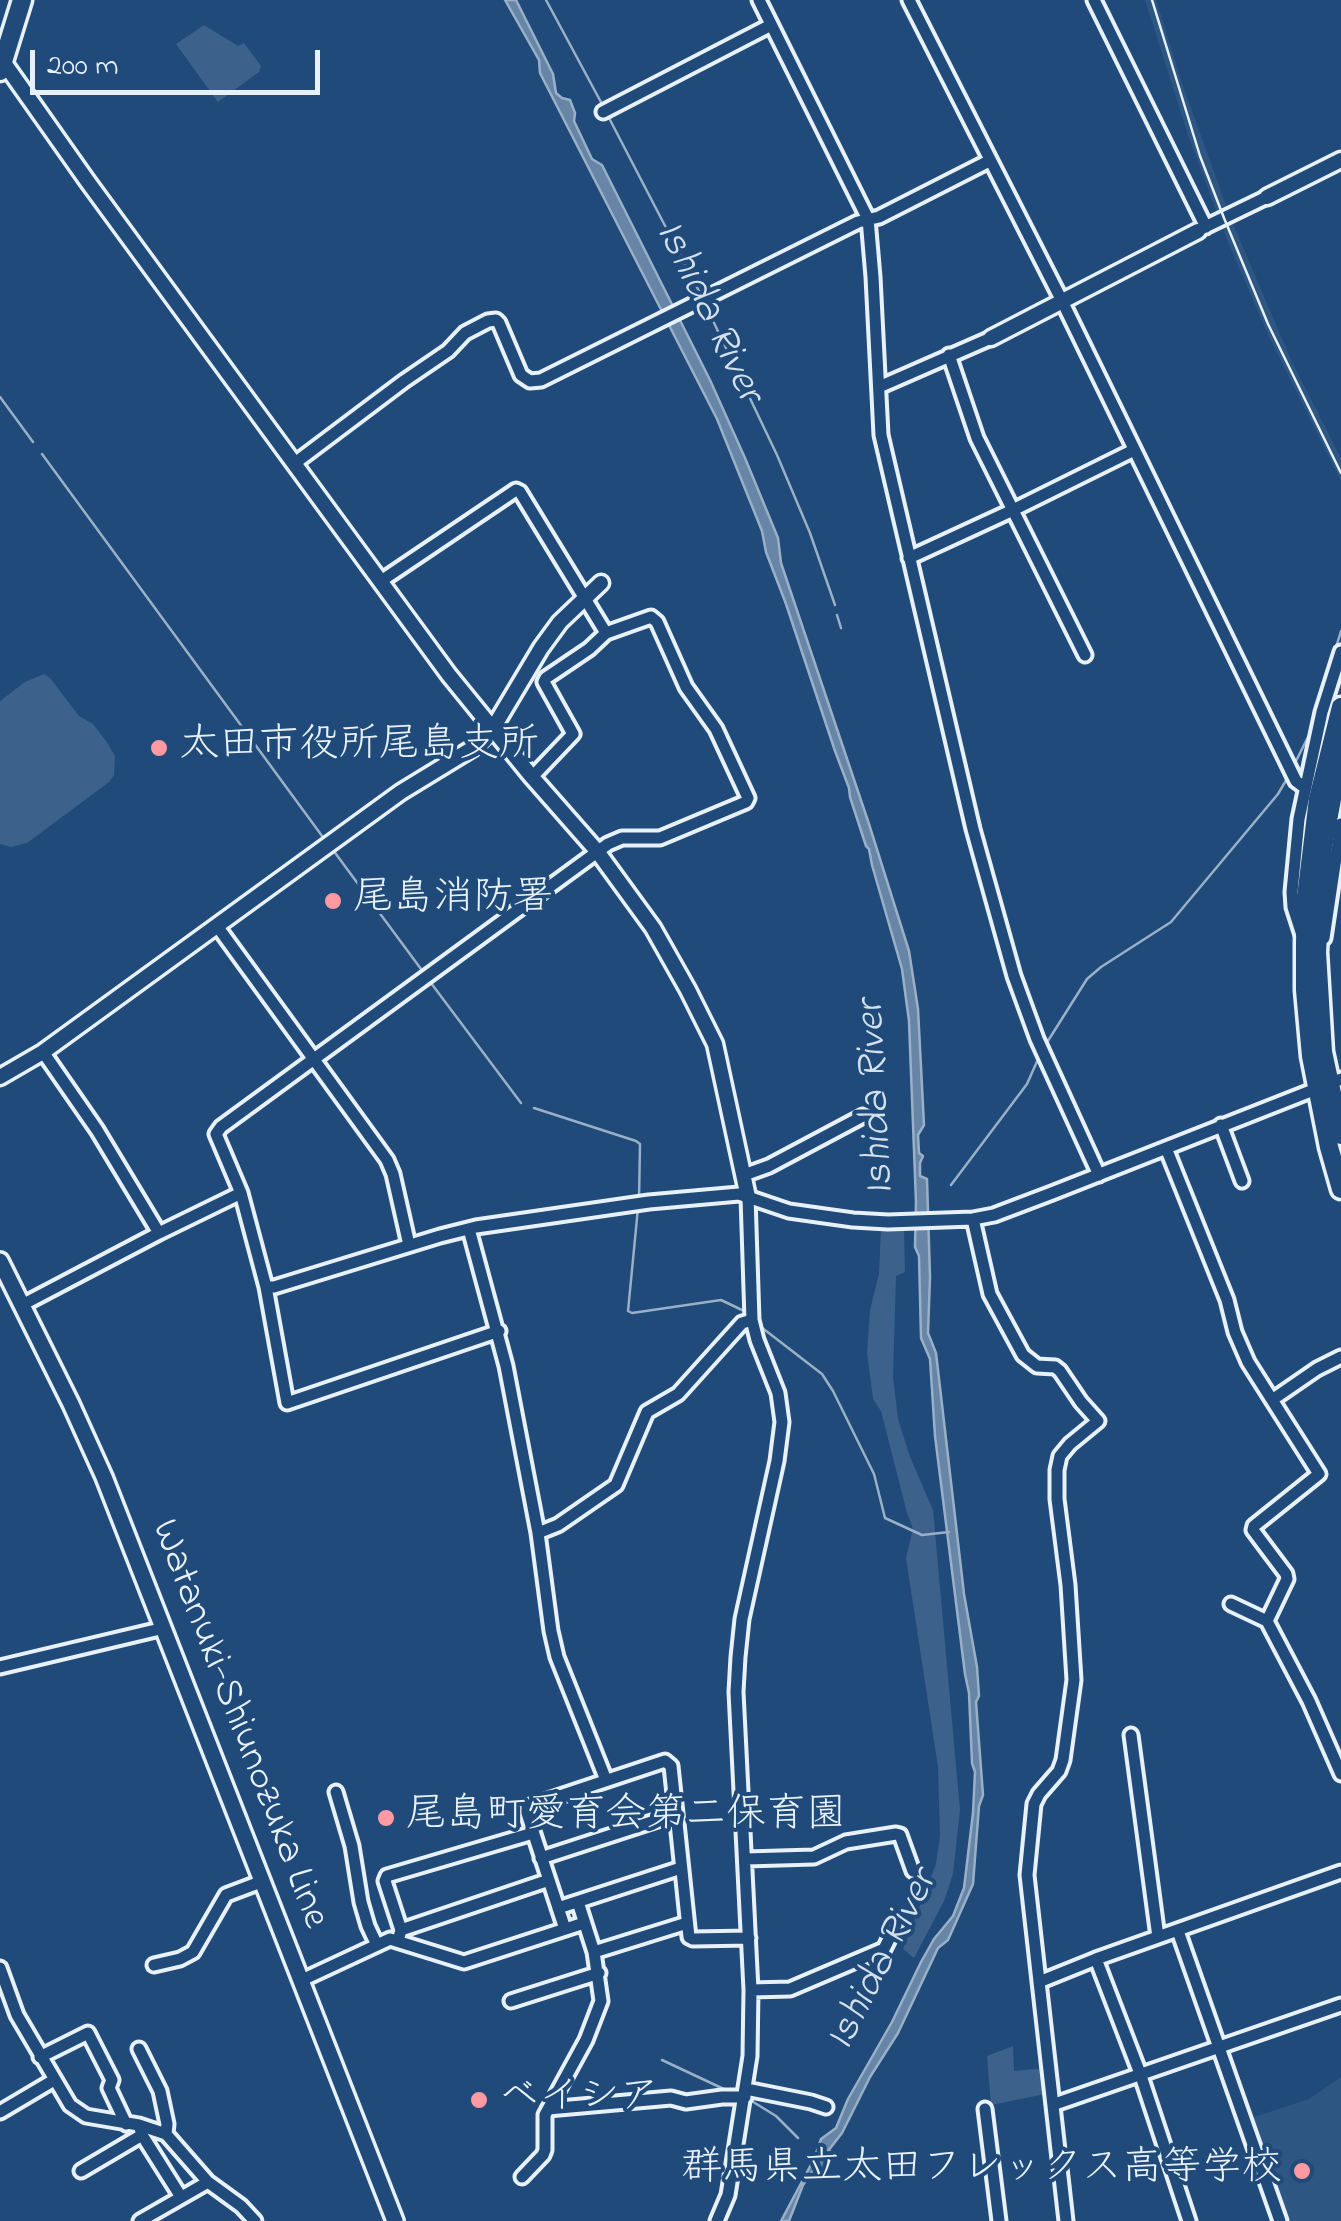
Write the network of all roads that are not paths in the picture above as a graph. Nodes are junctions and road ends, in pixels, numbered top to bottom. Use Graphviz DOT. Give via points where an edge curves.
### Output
graph roads {
  1 [pos="10,0"];
  2 [pos="22,0"];
  3 [pos="759,0"];
  4 [pos="908,0"];
  5 [pos="1094,0"];
  6 [pos="771,24"];
  7 [pos="0,30"];
  8 [pos="1,63"];
  9 [pos="602,112"];
  10 [pos="1341,160"];
  11 [pos="989,161"];
  12 [pos="1267,197"];
  13 [pos="868,220"];
  14 [pos="1202,228"];
  15 [pos="1062,301"];
  16 [pos="991,338"];
  17 [pos="949,356"];
  18 [pos="879,388"];
  19 [pos="1134,450"];
  20 [pos="296,463"];
  21 [pos="1013,510"];
  22 [pos="909,558"];
  23 [pos="381,581"];
  24 [pos="600,583"];
  25 [pos="584,596"];
  26 [pos="606,633"];
  27 [pos="1341,652"];
  28 [pos="1085,655"];
  29 [pos="1341,708"];
  30 [pos="492,730"];
  31 [pos="1341,751"];
  32 [pos="532,778"];
  33 [pos="1304,787"];
  34 [pos="1341,824"];
  35 [pos="597,851"];
  36 [pos="1338,873"];
  37 [pos="217,926"];
  38 [pos="1311,948"];
  39 [pos="43,1052"];
  40 [pos="314,1058"];
  41 [pos="0,1077"];
  42 [pos="1329,1084"];
  43 [pos="862,1116"];
  44 [pos="1221,1125"];
  45 [pos="1341,1135"];
  46 [pos="1166,1148"];
  47 [pos="744,1175"];
  48 [pos="1099,1176"];
  49 [pos="1242,1181"];
  50 [pos="1341,1189"];
  51 [pos="241,1193"];
  52 [pos="748,1197"];
  53 [pos="973,1219"];
  54 [pos="469,1228"];
  55 [pos="158,1233"];
  56 [pos="408,1245"];
  57 [pos="0,1260"];
  58 [pos="266,1287"];
  59 [pos="22,1306"];
  60 [pos="752,1320"];
  61 [pos="498,1332"];
  62 [pos="1341,1357"];
  63 [pos="1272,1400"];
  64 [pos="538,1533"];
  65 [pos="1231,1604"];
  66 [pos="1267,1621"];
  67 [pos="164,1628"];
  68 [pos="0,1667"];
  69 [pos="1131,1735"];
  70 [pos="1341,1774"];
  71 [pos="606,1780"];
  72 [pos="336,1792"];
  73 [pos="676,1814"];
  74 [pos="533,1832"];
  75 [pos="542,1858"];
  76 [pos="746,1859"];
  77 [pos="681,1868"];
  78 [pos="912,1872"];
  79 [pos="1341,1872"];
  80 [pos="549,1880"];
  81 [pos="263,1881"];
  82 [pos="578,1902"];
  83 [pos="558,1908"];
  84 [pos="584,1923"];
  85 [pos="686,1923"];
  86 [pos="896,1925"];
  87 [pos="565,1929"];
  88 [pos="1178,1930"];
  89 [pos="400,1935"];
  90 [pos="1158,1937"];
  91 [pos="750,1938"];
  92 [pos="376,1945"];
  93 [pos="594,1952"];
  94 [pos="1096,1959"];
  95 [pos="154,1964"];
  96 [pos="0,1968"];
  97 [pos="599,1973"];
  98 [pos="302,1980"];
  99 [pos="1039,1982"];
  100 [pos="751,1990"];
  101 [pos="510,2001"];
  102 [pos="1341,2005"];
  103 [pos="1218,2048"];
  104 [pos="139,2050"];
  105 [pos="40,2056"];
  106 [pos="1141,2076"];
  107 [pos="54,2080"];
  108 [pos="745,2093"];
  109 [pos="1055,2104"];
  110 [pos="826,2108"];
  111 [pos="548,2109"];
  112 [pos="986,2109"];
  113 [pos="0,2112"];
  114 [pos="136,2128"];
  115 [pos="166,2134"];
  116 [pos="81,2171"];
  117 [pos="522,2177"];
  118 [pos="208,2182"];
  119 [pos="181,2197"];
  120 [pos="140,2221"];
  121 [pos="255,2221"];
  122 [pos="395,2221"];
  123 [pos="717,2221"];
  124 [pos="1000,2221"];
  125 [pos="1066,2221"];
  126 [pos="1190,2221"];
  127 [pos="1280,2221"];
  1 -- 7 [label="highway"];
  2 -- 8 [label="highway"];
  3 -- 6 [label="street"];
  4 -- 11 [label="street"];
  5 -- 14 [label="street"];
  6 -- 9 [label="street"];
  6 -- 13 [label="street"];
  8 -- 20 [label="street"];
  10 -- 12 [label="street"];
  11 -- 13 [label="street"];
  11 -- 15 [label="street"];
  12 -- 14 [label="street"];
  13 -- 18 [label="street"];
  13 -- 20 [label="street" via="535,382 521,375 499,323 488,321"];
  14 -- 15 [label="street"];
  15 -- 16 [label="street"];
  15 -- 19 [label="street"];
  16 -- 17 [label="street"];
  17 -- 18 [label="street"];
  17 -- 21 [label="street" via="977,438"];
  18 -- 22 [label="street" via="881,435"];
  19 -- 21 [label="street"];
  19 -- 33 [label="street"];
  20 -- 23 [label="street"];
  21 -- 22 [label="street"];
  21 -- 28 [label="street"];
  22 -- 48 [label="street" via="1014,976"];
  23 -- 25 [label="street" via="516,490"];
  23 -- 30 [label="street"];
  24 -- 25 [label="street"];
  25 -- 26 [label="street"];
  25 -- 30 [label="street" via="541,648"];
  26 -- 32 [label="street" via="546,678 573,734"];
  26 -- 35 [label="street" via="651,617 657,622 748,798 666,835 622,838"];
  27 -- 33 [label="street"];
  29 -- 38 [label="highway" via="1318,799 1306,897"];
  30 -- 32 [label="street"];
  30 -- 37 [label="street"];
  31 -- 38 [label="highway"];
  32 -- 35 [label="street"];
  33 -- 38 [label="street" via="1292,892"];
  34 -- 36 [label="street"];
  35 -- 40 [label="street"];
  35 -- 47 [label="street" via="653,928 707,1026"];
  36 -- 38 [label="street" via="1326,933"];
  37 -- 39 [label="street"];
  37 -- 40 [label="street"];
  38 -- 42 [label="highway"];
  39 -- 41 [label="street"];
  39 -- 55 [label="street"];
  40 -- 51 [label="street" via="216,1134"];
  40 -- 56 [label="street" via="387,1160"];
  42 -- 44 [label="street"];
  42 -- 45 [label="highway"];
  42 -- 50 [label="highway"];
  43 -- 47 [label="street"];
  44 -- 46 [label="street"];
  44 -- 49 [label="street"];
  46 -- 48 [label="street"];
  46 -- 63 [label="street" via="1235,1332"];
  47 -- 52 [label="street"];
  48 -- 53 [label="street"];
  51 -- 55 [label="street"];
  51 -- 58 [label="street"];
  52 -- 53 [label="street" via="789,1211 874,1222"];
  52 -- 54 [label="street" via="639,1204"];
  52 -- 60 [label="street"];
  53 -- 99 [label="street" via="990,1294 1023,1355 1060,1370 1098,1421 1070,1444 1057,1470 1074,1680 1063,1760 1038,1794 1030,1832 1027,1875"];
  54 -- 56 [label="street"];
  54 -- 61 [label="street"];
  55 -- 59 [label="street"];
  56 -- 58 [label="street"];
  57 -- 59 [label="main road, Watanuki-Shiunozuka Line"];
  58 -- 61 [label="street" via="288,1404"];
  59 -- 67 [label="main road, Watanuki-Shiunozuka Line" via="85,1434"];
  60 -- 64 [label="street" via="678,1394 647,1412 616,1485"];
  60 -- 76 [label="street" via="782,1422 738,1657"];
  61 -- 64 [label="street"];
  62 -- 63 [label="street"];
  63 -- 66 [label="street" via="1319,1474 1254,1526 1287,1578"];
  64 -- 71 [label="street" via="558,1657"];
  65 -- 66 [label="street"];
  66 -- 70 [label="street"];
  67 -- 68 [label="street"];
  67 -- 81 [label="main road, Watanuki-Shiunozuka Line"];
  69 -- 90 [label="street"];
  71 -- 73 [label="street" via="668,1762"];
  71 -- 74 [label="street" via="529,1806"];
  72 -- 92 [label="street"];
  73 -- 75 [label="street"];
  73 -- 77 [label="street"];
  74 -- 75 [label="street"];
  74 -- 89 [label="street" via="387,1876"];
  75 -- 80 [label="street"];
  76 -- 78 [label="street" via="814,1857 846,1842 896,1834"];
  76 -- 91 [label="street"];
  77 -- 82 [label="street"];
  77 -- 85 [label="street"];
  79 -- 88 [label="street"];
  80 -- 83 [label="street"];
  80 -- 89 [label="street"];
  81 -- 95 [label="street" via="226,1894 193,1952"];
  81 -- 98 [label="main road, Watanuki-Shiunozuka Line"];
  82 -- 83 [label="street"];
  82 -- 84 [label="street"];
  83 -- 87 [label="street"];
  84 -- 87 [label="street"];
  84 -- 93 [label="street"];
  85 -- 91 [label="street" via="689,1937"];
  85 -- 93 [label="street"];
  86 -- 100 [label="street" via="884,1949 790,1989"];
  87 -- 89 [label="street" via="464,1962"];
  88 -- 90 [label="street"];
  88 -- 103 [label="street"];
  89 -- 92 [label="street"];
  90 -- 94 [label="street"];
  91 -- 100 [label="street"];
  92 -- 98 [label="street"];
  93 -- 97 [label="street"];
  94 -- 99 [label="street"];
  94 -- 106 [label="street"];
  96 -- 105 [label="street"];
  97 -- 101 [label="street"];
  97 -- 111 [label="street" via="602,2002"];
  98 -- 122 [label="main road, Watanuki-Shiunozuka Line"];
  99 -- 109 [label="street"];
  100 -- 108 [label="street"];
  102 -- 103 [label="street"];
  103 -- 106 [label="street"];
  103 -- 127 [label="street"];
  104 -- 115 [label="street" via="160,2091"];
  105 -- 107 [label="street"];
  105 -- 114 [label="street" via="88,2033 112,2080 109,2088"];
  106 -- 109 [label="street"];
  106 -- 126 [label="street"];
  107 -- 113 [label="street"];
  107 -- 114 [label="street" via="79,2112"];
  108 -- 110 [label="street"];
  108 -- 111 [label="street"];
  108 -- 123 [label="street" via="728,2195"];
  109 -- 125 [label="street"];
  111 -- 117 [label="street" via="546,2150"];
  112 -- 124 [label="street"];
  114 -- 115 [label="street"];
  114 -- 116 [label="street"];
  114 -- 119 [label="street"];
  115 -- 118 [label="street"];
  118 -- 119 [label="street"];
  118 -- 121 [label="street"];
  119 -- 120 [label="street"];
}
